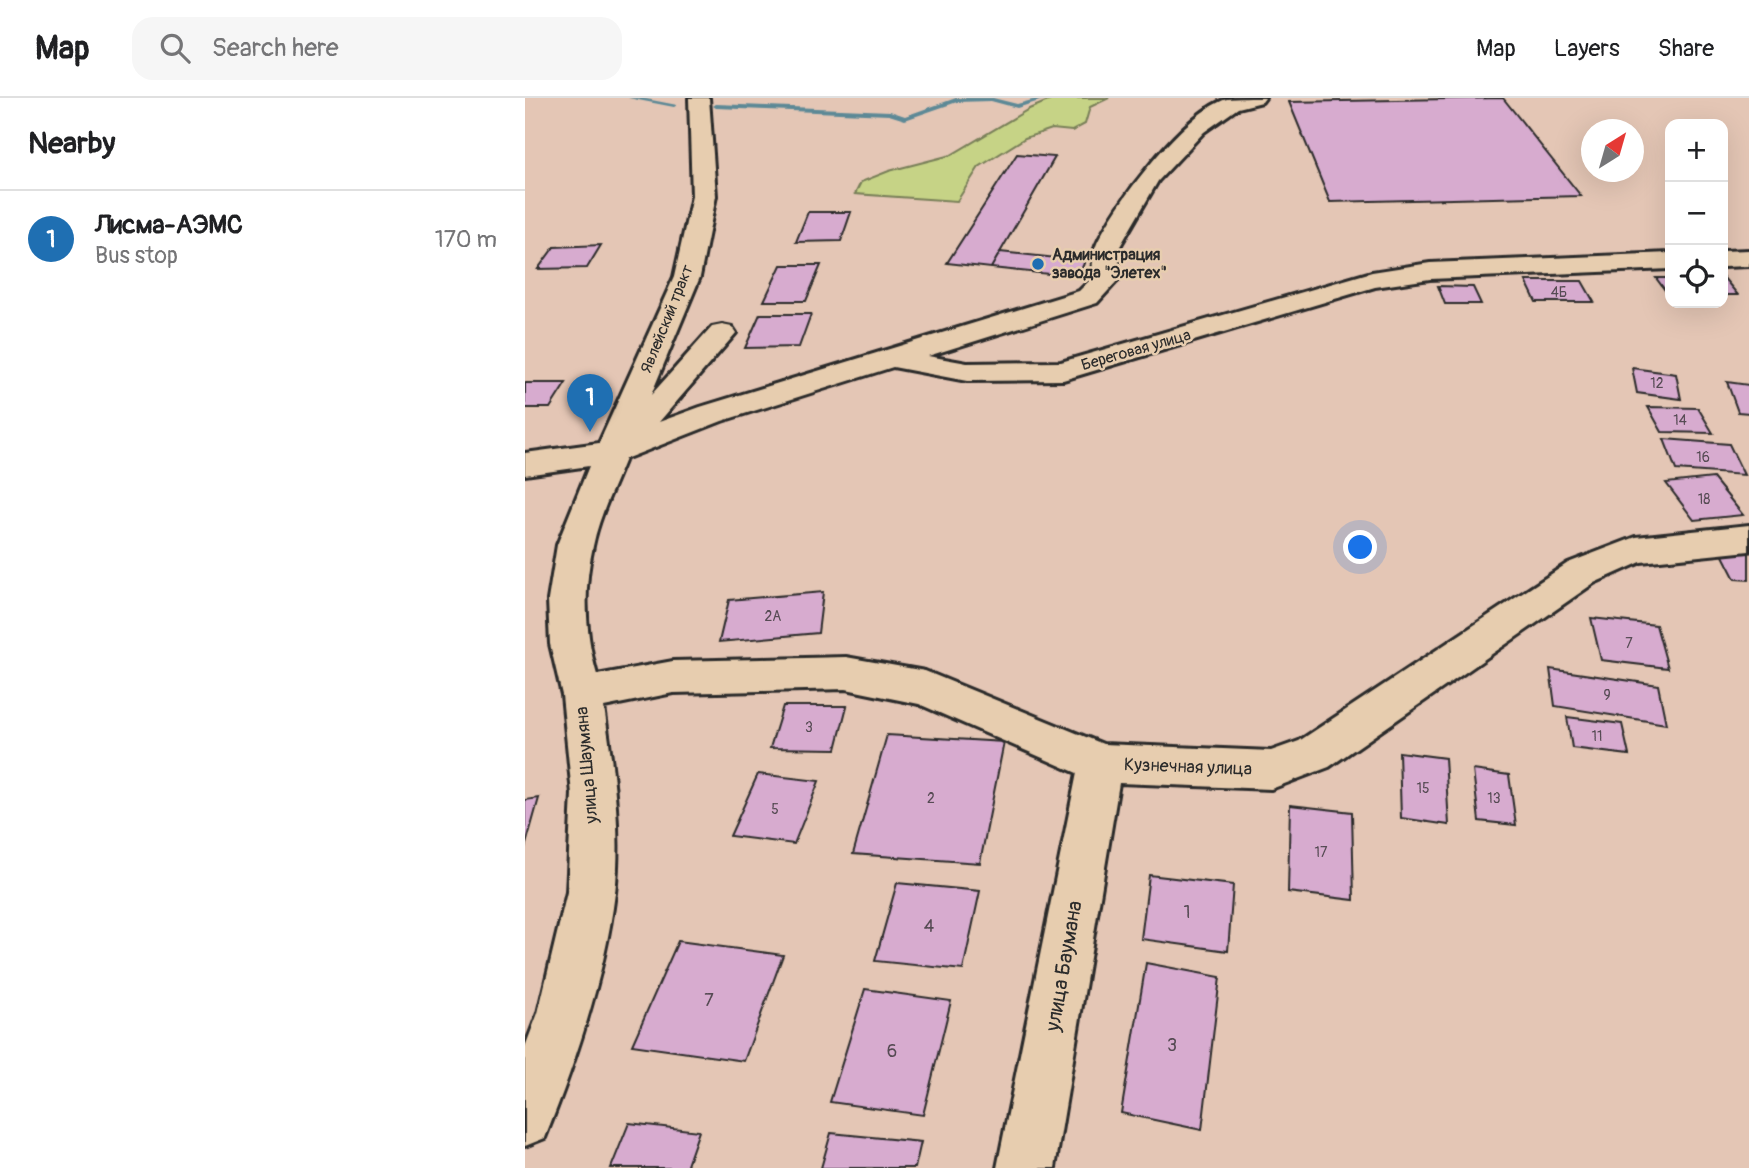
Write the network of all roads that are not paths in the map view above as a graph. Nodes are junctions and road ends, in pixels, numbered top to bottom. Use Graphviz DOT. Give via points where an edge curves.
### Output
graph roads {
  1 [pos="699,98"];
  2 [pos="1255,98"];
  3 [pos="1749,258"];
  4 [pos="1728,259"];
  5 [pos="1665,261"];
  6 [pos="722,333"];
  7 [pos="890,358"];
  8 [pos="611,452"];
  9 [pos="525,464"];
  10 [pos="525,490"];
  11 [pos="1749,538"];
  12 [pos="582,695"];
  13 [pos="1101,763"];
  14 [pos="525,1118"];
  15 [pos="1027,1168"];
  1 -- 8 [label="street, Явлейский тракт" via="704,196 687,277"];
  2 -- 7 [label="street" via="1231,104 1197,128 1149,178 1107,247 1105,280 1088,298"];
  3 -- 4 [label="street"];
  5 -- 7 [label="street, Береговая улица" via="1430,271 1372,281 1063,371 967,372"];
  6 -- 8 [label="street"];
  7 -- 8 [label="street, Береговая улица" via="711,414"];
  8 -- 9 [label="street"];
  8 -- 10 [label="street"];
  8 -- 12 [label="street, улица Шаумяна" via="575,545 567,600 569,644"];
  11 -- 13 [label="street, Кузнечная улица" via="1636,550 1581,573 1314,754 1271,770"];
  12 -- 13 [label="street, Кузнечная улица" via="673,677 846,673 925,688"];
  12 -- 14 [label="street, улица Шаумяна" via="594,794 591,892 564,1013"];
  13 -- 15 [label="street, улица Баумана"];
}
